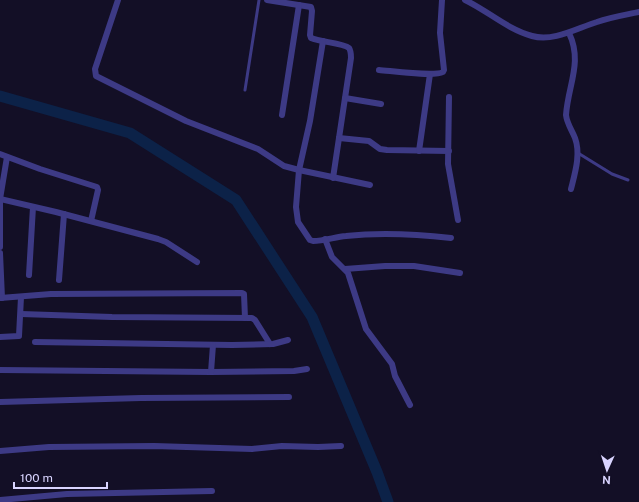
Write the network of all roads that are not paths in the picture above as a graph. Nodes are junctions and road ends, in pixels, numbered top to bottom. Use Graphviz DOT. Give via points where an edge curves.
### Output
graph roads {
  1 [pos="118,0"];
  2 [pos="259,0"];
  3 [pos="267,0"];
  4 [pos="442,0"];
  5 [pos="465,0"];
  6 [pos="299,4"];
  7 [pos="639,12"];
  8 [pos="569,33"];
  9 [pos="323,41"];
  10 [pos="379,70"];
  11 [pos="430,74"];
  12 [pos="245,90"];
  13 [pos="449,97"];
  14 [pos="345,98"];
  15 [pos="381,104"];
  16 [pos="282,115"];
  17 [pos="339,138"];
  18 [pos="418,150"];
  19 [pos="448,151"];
  20 [pos="578,153"];
  21 [pos="0,154"];
  22 [pos="7,157"];
  23 [pos="299,170"];
  24 [pos="333,178"];
  25 [pos="628,180"];
  26 [pos="370,186"];
  27 [pos="571,189"];
  28 [pos="0,199"];
  29 [pos="33,206"];
  30 [pos="64,214"];
  31 [pos="458,220"];
  32 [pos="91,221"];
  33 [pos="325,238"];
  34 [pos="451,238"];
  35 [pos="0,246"];
  36 [pos="0,253"];
  37 [pos="197,262"];
  38 [pos="345,269"];
  39 [pos="460,273"];
  40 [pos="29,275"];
  41 [pos="59,280"];
  42 [pos="21,297"];
  43 [pos="1,298"];
  44 [pos="21,314"];
  45 [pos="245,318"];
  46 [pos="0,337"];
  47 [pos="288,340"];
  48 [pos="35,342"];
  49 [pos="270,344"];
  50 [pos="213,345"];
  51 [pos="307,369"];
  52 [pos="0,370"];
  53 [pos="211,372"];
  54 [pos="290,397"];
  55 [pos="0,402"];
  56 [pos="410,405"];
  57 [pos="340,446"];
  58 [pos="0,451"];
  59 [pos="212,491"];
  60 [pos="0,500"];
  1 -- 23 [label="street" via="95,70 96,76 186,120 258,149 284,166"];
  2 -- 12 [label="lane"];
  3 -- 6 [label="street"];
  4 -- 11 [label="street" via="440,33 444,70 442,73"];
  5 -- 8 [label="street" via="505,25 533,36 549,37"];
  6 -- 9 [label="street" via="312,8 310,35 312,39"];
  6 -- 16 [label="street"];
  7 -- 8 [label="street" via="597,22"];
  8 -- 20 [label="street" via="574,47 575,62 566,115"];
  9 -- 14 [label="street" via="346,47 350,51"];
  9 -- 23 [label="street"];
  10 -- 11 [label="street"];
  11 -- 18 [label="street"];
  13 -- 19 [label="street"];
  14 -- 15 [label="street"];
  14 -- 17 [label="street"];
  17 -- 18 [label="street" via="371,142 383,150"];
  17 -- 24 [label="street"];
  18 -- 19 [label="street"];
  19 -- 31 [label="street" via="449,174"];
  20 -- 25 [label="lane" via="612,174"];
  20 -- 27 [label="street"];
  21 -- 22 [label="street"];
  22 -- 28 [label="street"];
  22 -- 32 [label="street" via="97,187"];
  23 -- 24 [label="street"];
  23 -- 33 [label="street" via="296,207 298,222 311,241"];
  24 -- 26 [label="street"];
  28 -- 29 [label="street"];
  28 -- 35 [label="street"];
  29 -- 30 [label="street"];
  29 -- 40 [label="street"];
  30 -- 32 [label="street"];
  30 -- 41 [label="street"];
  32 -- 37 [label="street" via="166,242"];
  33 -- 34 [label="street" via="398,234"];
  33 -- 38 [label="street" via="332,258"];
  36 -- 43 [label="street"];
  38 -- 39 [label="street" via="414,266"];
  38 -- 56 [label="street" via="349,274 366,329 392,364 394,374"];
  42 -- 43 [label="street"];
  42 -- 44 [label="street"];
  42 -- 45 [label="street" via="51,294 242,293"];
  44 -- 45 [label="street"];
  44 -- 46 [label="street" via="20,336"];
  45 -- 49 [label="street" via="254,319"];
  47 -- 49 [label="street"];
  48 -- 50 [label="street"];
  49 -- 50 [label="street"];
  50 -- 53 [label="street"];
  51 -- 53 [label="street"];
  52 -- 53 [label="street"];
  54 -- 55 [label="street"];
  57 -- 58 [label="street" via="252,449 154,446 48,447"];
  59 -- 60 [label="street" via="67,494"];
}
